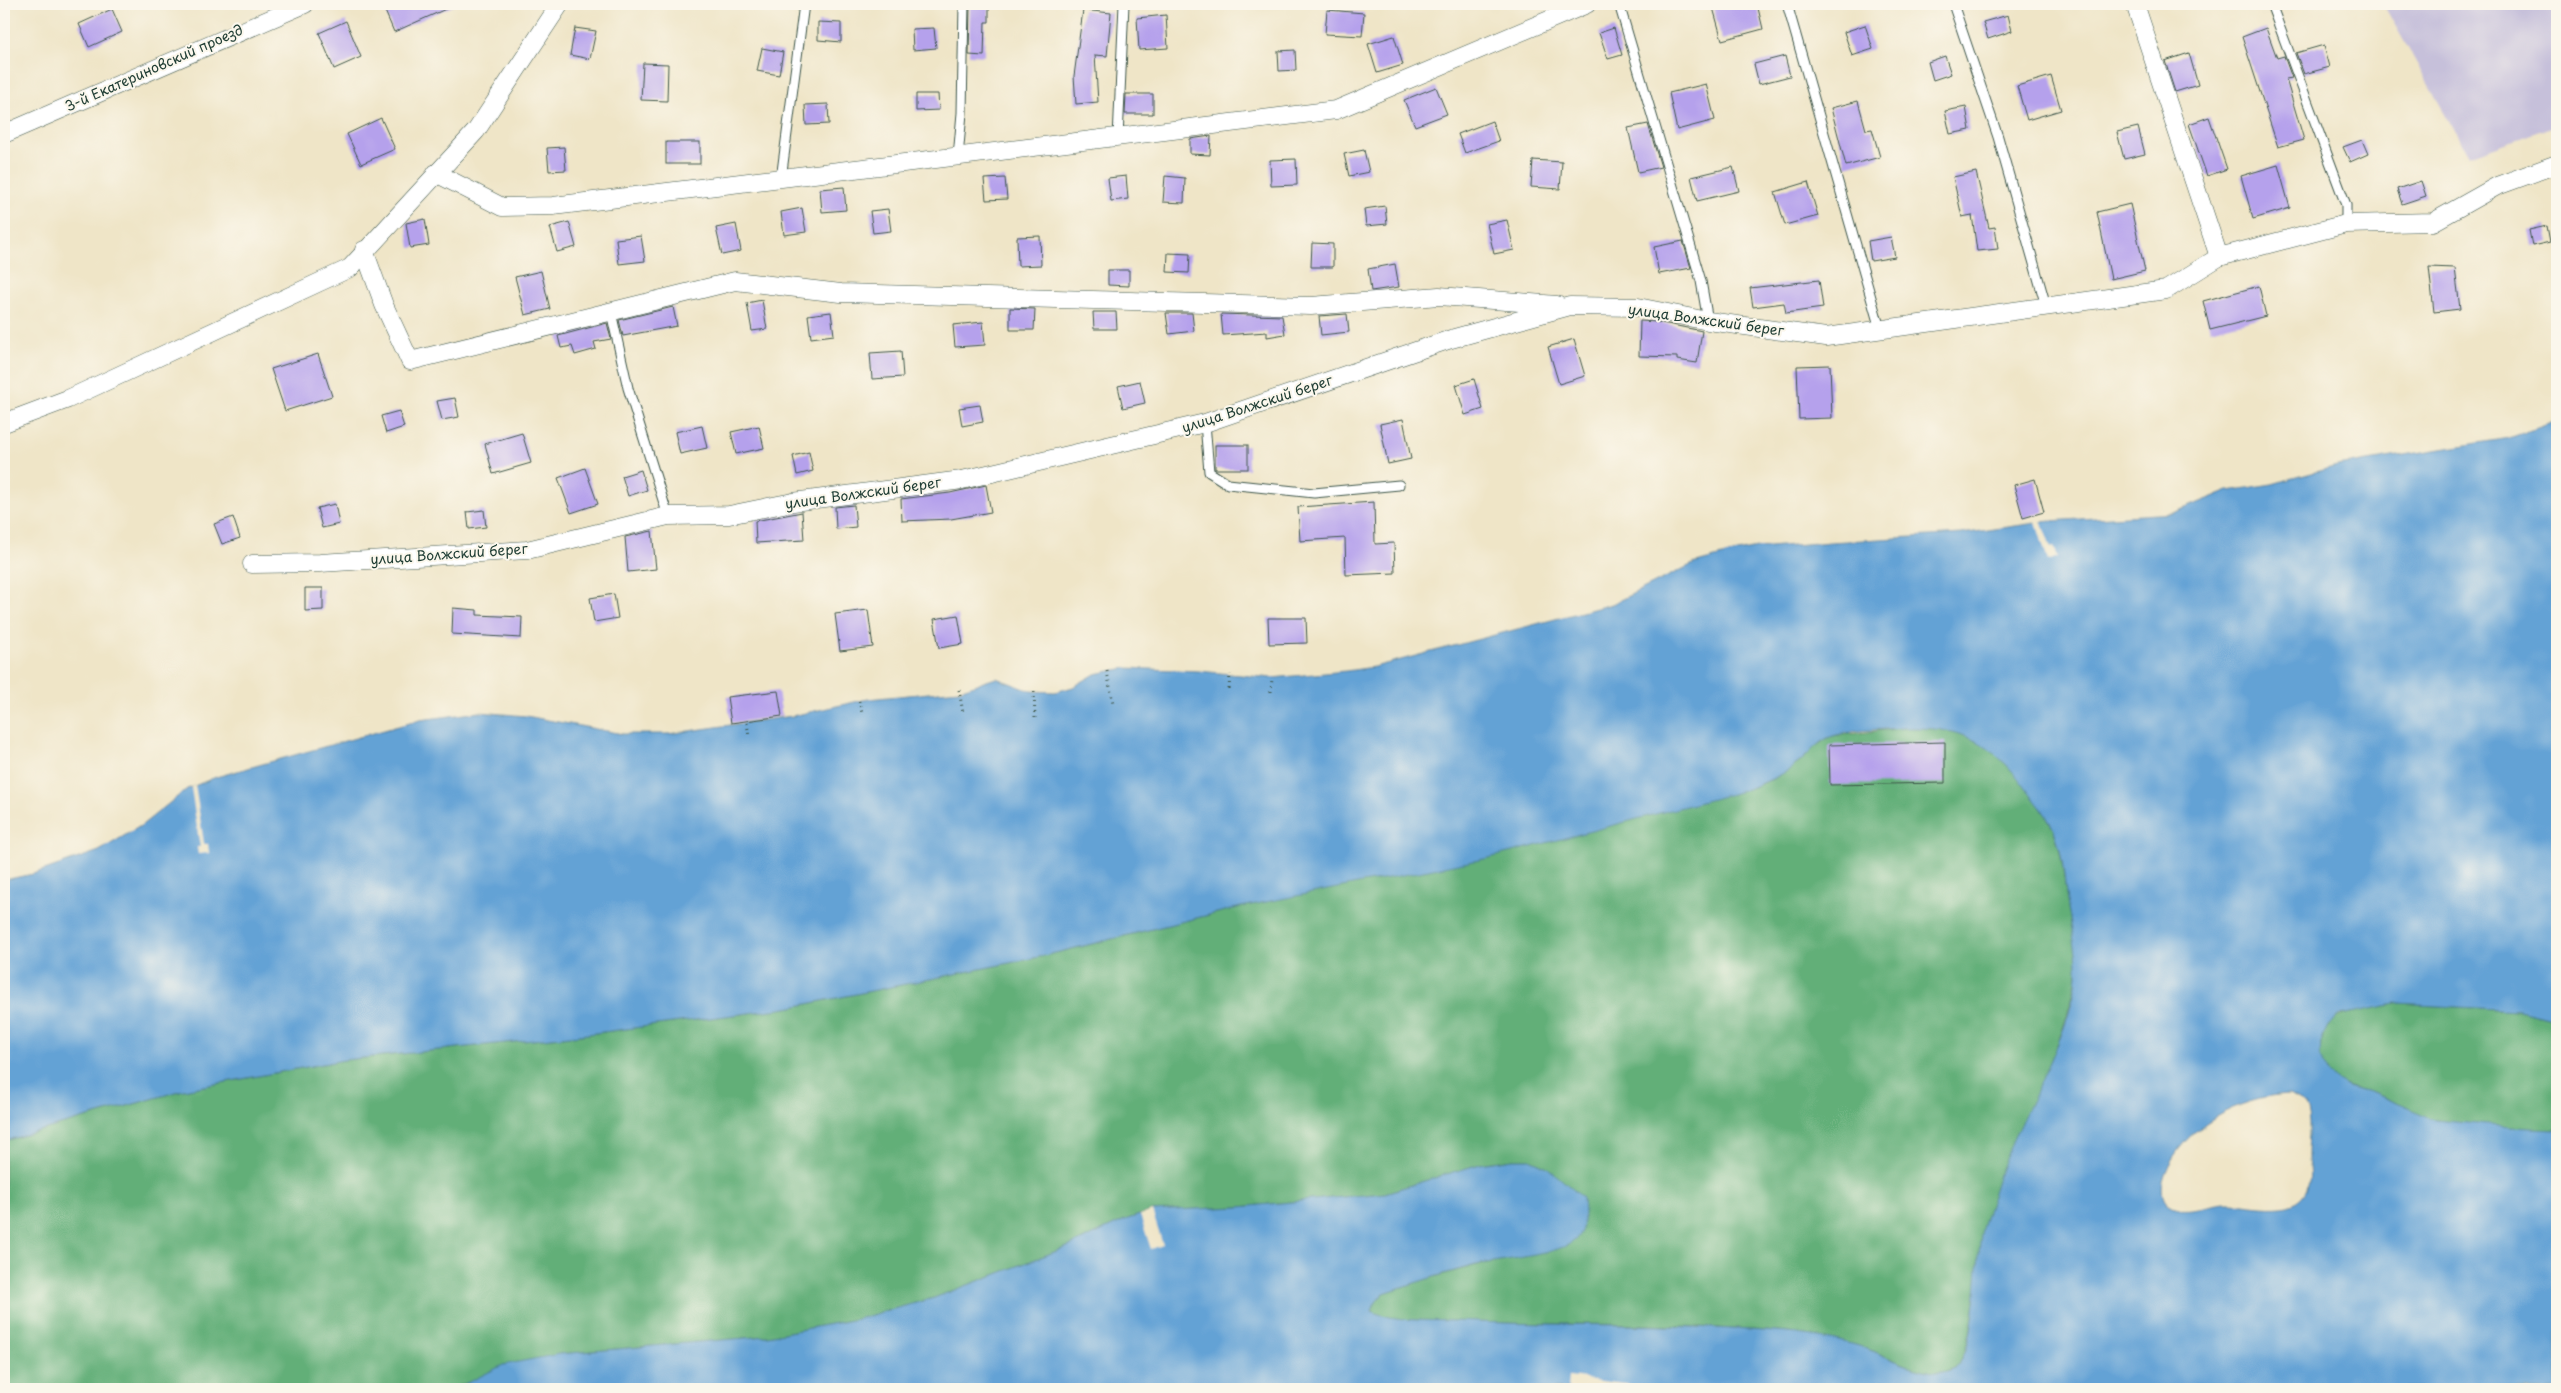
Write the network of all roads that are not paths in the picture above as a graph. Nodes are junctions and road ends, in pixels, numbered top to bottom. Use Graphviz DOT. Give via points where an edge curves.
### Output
graph roads {
  1 [pos="305,4"];
  2 [pos="560,4"];
  3 [pos="804,4"];
  4 [pos="964,4"];
  5 [pos="1124,4"];
  6 [pos="1587,4"];
  7 [pos="1619,4"];
  8 [pos="1787,4"];
  9 [pos="1953,4"];
  10 [pos="2135,4"];
  11 [pos="2271,4"];
  12 [pos="4,134"];
  13 [pos="1118,138"];
  14 [pos="958,158"];
  15 [pos="2557,164"];
  16 [pos="436,173"];
  17 [pos="780,179"];
  18 [pos="2346,224"];
  19 [pos="364,250"];
  20 [pos="2219,257"];
  21 [pos="1570,306"];
  22 [pos="2046,306"];
  23 [pos="611,312"];
  24 [pos="1708,321"];
  25 [pos="1880,329"];
  26 [pos="4,423"];
  27 [pos="1205,423"];
  28 [pos="1399,485"];
  29 [pos="668,516"];
  30 [pos="252,564"];
  1 -- 12 [label="street, 3-й Екатериновский проезд"];
  2 -- 16 [label="street" via="476,131"];
  3 -- 17 [label="lane"];
  4 -- 14 [label="lane"];
  5 -- 13 [label="lane"];
  6 -- 13 [label="street" via="1336,110"];
  7 -- 24 [label="lane" via="1701,281"];
  8 -- 25 [label="lane"];
  9 -- 22 [label="lane" via="1998,137"];
  10 -- 20 [label="street"];
  11 -- 18 [label="lane" via="2346,205"];
  13 -- 14 [label="street"];
  14 -- 17 [label="street"];
  15 -- 18 [label="street, улица Волжский берег" via="2497,186 2433,222"];
  16 -- 17 [label="street" via="502,207 553,206"];
  16 -- 19 [label="street"];
  18 -- 20 [label="street, улица Волжский берег"];
  19 -- 23 [label="street" via="384,305 410,361"];
  19 -- 26 [label="street" via="350,268 68,399"];
  20 -- 22 [label="street, улица Волжский берег" via="2166,290"];
  21 -- 23 [label="street" via="1439,296 1311,306 850,293 735,281"];
  21 -- 24 [label="street, улица Волжский берег" via="1638,307"];
  21 -- 27 [label="street, улица Волжский берег" via="1452,339"];
  22 -- 25 [label="street, улица Волжский берег"];
  23 -- 29 [label="lane" via="628,388"];
  24 -- 25 [label="street, улица Волжский берег" via="1826,337"];
  27 -- 28 [label="lane" via="1210,472 1228,484 1314,493"];
  27 -- 29 [label="street, улица Волжский берег" via="962,480 793,502 729,515"];
  29 -- 30 [label="street, улица Волжский берег" via="527,550"];
}
